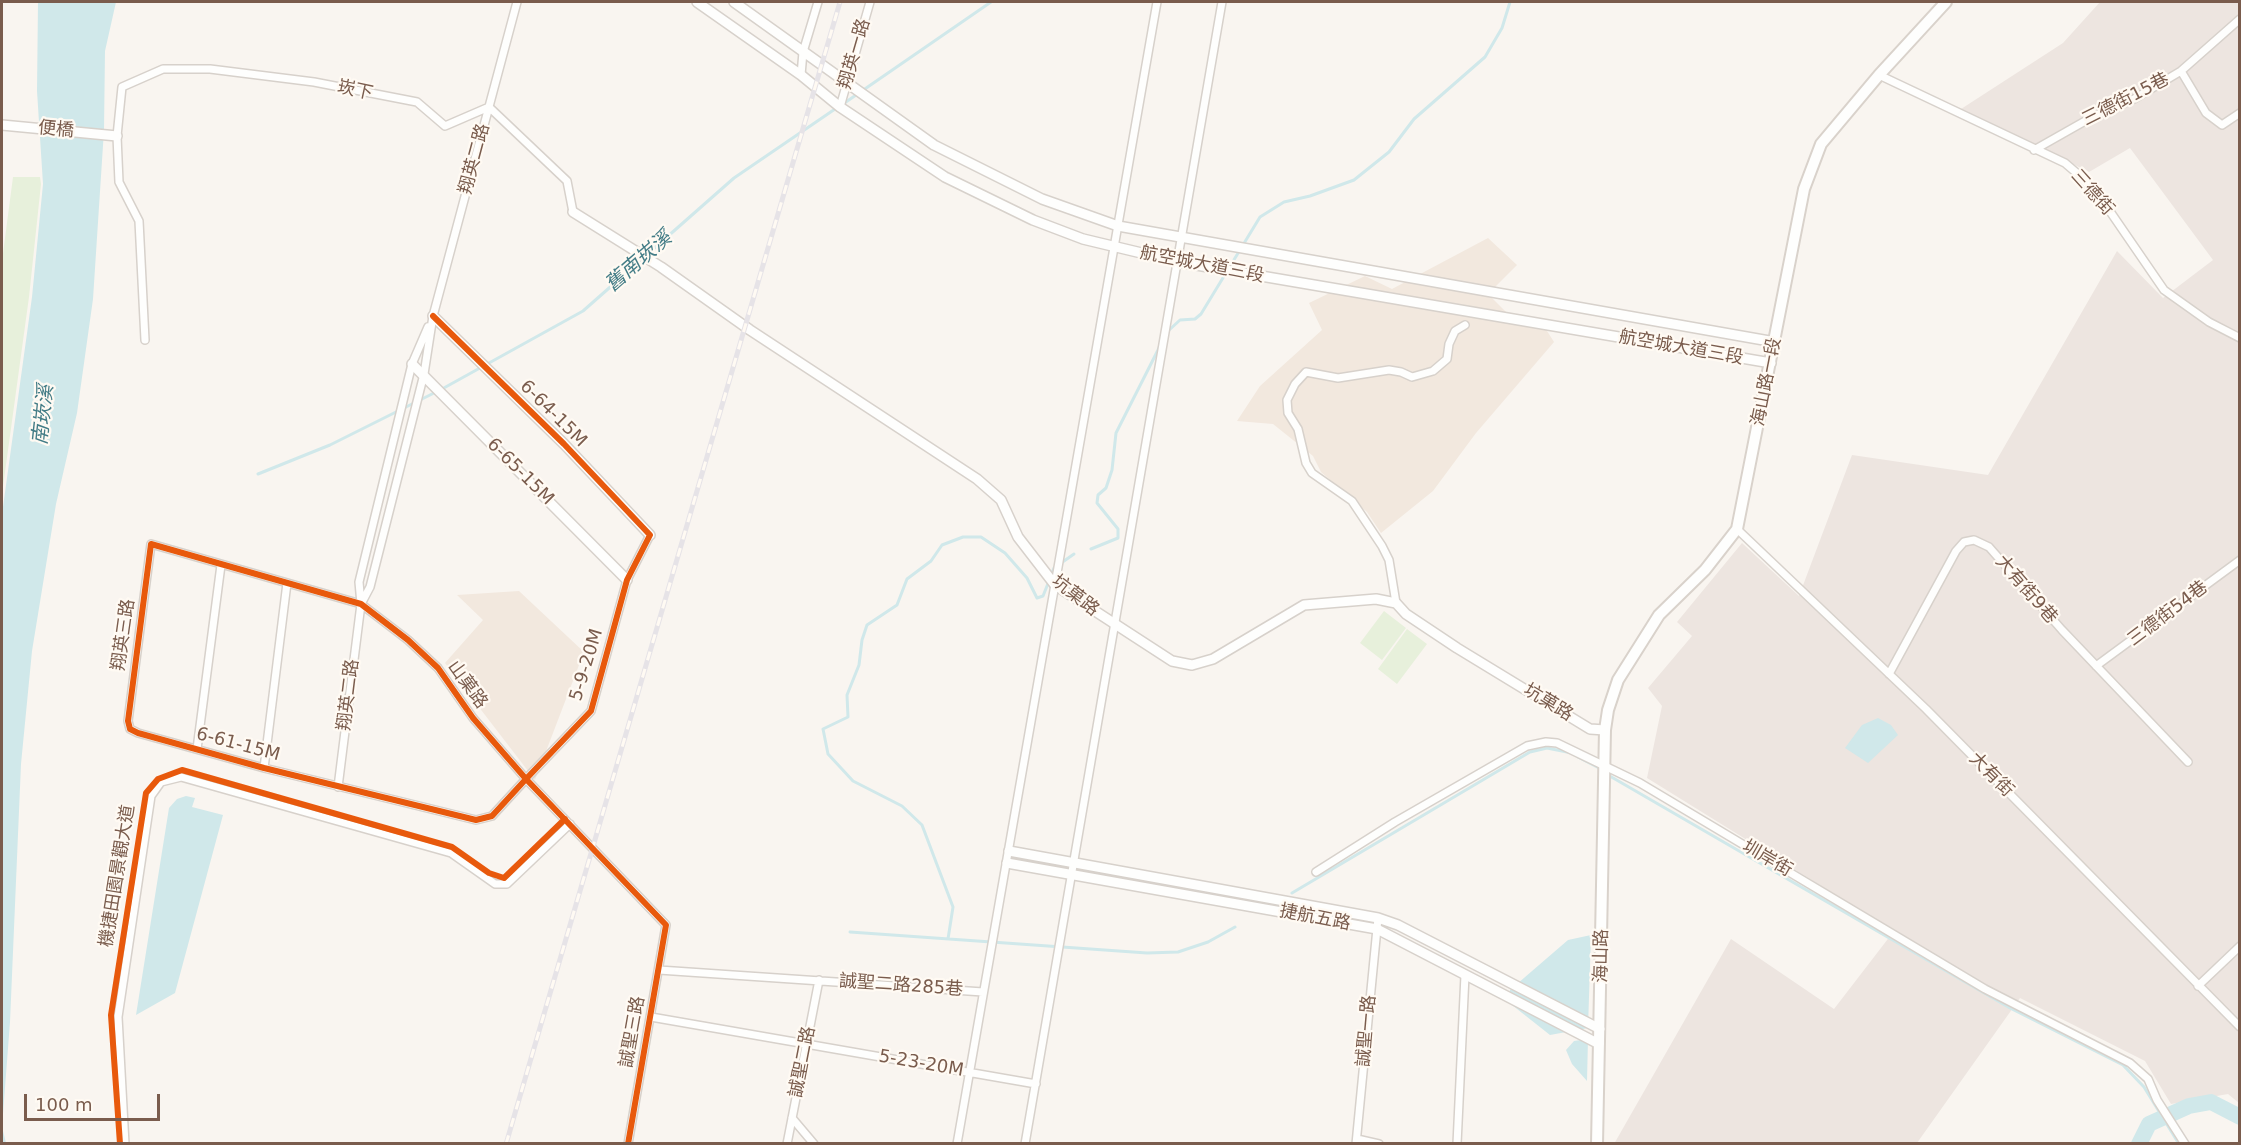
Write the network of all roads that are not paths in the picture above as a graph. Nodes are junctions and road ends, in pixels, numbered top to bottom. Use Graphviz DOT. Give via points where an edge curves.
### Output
graph roads {
  1 [pos="518,2"];
  2 [pos="697,2"];
  3 [pos="734,2"];
  4 [pos="818,2"];
  5 [pos="870,2"];
  6 [pos="1157,2"];
  7 [pos="1222,2"];
  8 [pos="1946,2"];
  9 [pos="2240,19"];
  10 [pos="803,52"];
  11 [pos="2181,71"];
  12 [pos="801,75"];
  13 [pos="1879,75"];
  14 [pos="846,83"];
  15 [pos="489,107"];
  16 [pos="840,107"];
  17 [pos="2240,113"];
  18 [pos="3,126"];
  19 [pos="112,135"];
  20 [pos="2034,150"];
  21 [pos="573,212"];
  22 [pos="1118,226"];
  23 [pos="1182,239"];
  24 [pos="1114,248"];
  25 [pos="1179,262"];
  26 [pos="433,316"];
  27 [pos="1465,325"];
  28 [pos="2240,338"];
  29 [pos="145,340"];
  30 [pos="1775,342"];
  31 [pos="1771,363"];
  32 [pos="412,364"];
  33 [pos="424,374"];
  34 [pos="1737,529"];
  35 [pos="650,536"];
  36 [pos="151,544"];
  37 [pos="2240,560"];
  38 [pos="221,565"];
  39 [pos="627,580"];
  40 [pos="287,583"];
  41 [pos="1056,585"];
  42 [pos="1396,603"];
  43 [pos="361,604"];
  44 [pos="1114,625"];
  45 [pos="2096,666"];
  46 [pos="1889,674"];
  47 [pos="130,729"];
  48 [pos="1605,730"];
  49 [pos="197,749"];
  50 [pos="2188,762"];
  51 [pos="264,768"];
  52 [pos="1606,768"];
  53 [pos="526,778"];
  54 [pos="338,787"];
  55 [pos="570,824"];
  56 [pos="1009,851"];
  57 [pos="1007,863"];
  58 [pos="1072,864"];
  59 [pos="1316,872"];
  60 [pos="1070,876"];
  61 [pos="1378,918"];
  62 [pos="666,925"];
  63 [pos="1377,929"];
  64 [pos="2240,946"];
  65 [pos="659,970"];
  66 [pos="1465,975"];
  67 [pos="819,980"];
  68 [pos="2198,986"];
  69 [pos="983,992"];
  70 [pos="651,1017"];
  71 [pos="2240,1027"];
  72 [pos="1600,1029"];
  73 [pos="806,1044"];
  74 [pos="1599,1044"];
  75 [pos="970,1072"];
  76 [pos="1036,1084"];
  77 [pos="792,1118"];
  78 [pos="1357,1141"];
  79 [pos="125,1143"];
  80 [pos="628,1143"];
  81 [pos="787,1143"];
  82 [pos="814,1143"];
  83 [pos="957,1143"];
  84 [pos="1026,1143"];
  85 [pos="1379,1143"];
  86 [pos="1456,1143"];
  87 [pos="1597,1143"];
  88 [pos="2185,1143"];
  1 -- 15 [label="street, 翔英二路"];
  2 -- 12 [label="street, 航空城大道三段"];
  3 -- 10 [label="street, 航空城大道三段"];
  4 -- 10 [label="street"];
  5 -- 14 [label="street, 翔英一路"];
  6 -- 22 [label="street"];
  7 -- 23 [label="street"];
  8 -- 13 [label="main road, 海山路一段"];
  9 -- 11 [label="street, 三德街15巷"];
  10 -- 12 [label="street"];
  10 -- 14 [label="street, 航空城大道三段"];
  11 -- 17 [label="street" via="2205,113 2222,125"];
  11 -- 20 [label="street, 三德街15巷"];
  12 -- 16 [label="street, 航空城大道三段"];
  13 -- 20 [label="street, 三德街"];
  13 -- 30 [label="main road, 海山路一段" via="1821,144 1810,169"];
  14 -- 16 [label="street, 翔英一路"];
  14 -- 22 [label="street, 航空城大道三段" via="934,145 985,172 1042,199"];
  15 -- 19 [label="street, 崁下" via="445,126 417,102 314,82 182,67 163,69 122,87"];
  15 -- 21 [label="street" via="567,181"];
  15 -- 26 [label="street, 翔英二路"];
  16 -- 24 [label="street, 航空城大道三段" via="890,142 980,195 1033,220"];
  18 -- 19 [label="street, 便橋"];
  19 -- 29 [label="street" via="119,182 139,222"];
  20 -- 28 [label="street, 三德街" via="2065,163 2079,175 2142,254 2164,290 2209,322"];
  21 -- 41 [label="street, 坑菓路" via="977,479 1000,500 1018,537"];
  22 -- 23 [label="street, 航空城大道三段"];
  22 -- 24 [label="street"];
  23 -- 25 [label="street"];
  23 -- 30 [label="street, 航空城大道三段"];
  24 -- 25 [label="street, 航空城大道三段"];
  24 -- 41 [label="street"];
  25 -- 31 [label="street, 航空城大道三段"];
  25 -- 44 [label="street"];
  26 -- 32 [label="street, 翔英二路"];
  26 -- 33 [label="street, 翔英二路"];
  26 -- 35 [label="street, 6-64-15M" via="564,444"];
  27 -- 42 [label="street" via="1455,332 1447,359 1432,371 1412,377 1389,370 1338,378 1306,372 1287,400 1288,413 1298,429 1312,473 1352,501 1382,546 1389,560"];
  30 -- 31 [label="main road, 海山路一段"];
  31 -- 34 [label="main road, 海山路一段"];
  32 -- 33 [label="street, 6-65-15M"];
  32 -- 43 [label="street, 翔英二路" via="359,582"];
  33 -- 39 [label="street, 6-65-15M"];
  33 -- 43 [label="street, 翔英二路" via="370,587"];
  34 -- 46 [label="street, 大有街"];
  34 -- 48 [label="main road, 海山路一段" via="1705,570 1659,615 1629,658 1618,680"];
  35 -- 39 [label="street, 5-9-20M"];
  36 -- 38 [label="street, 山菓路"];
  36 -- 47 [label="street, 翔英三路"];
  37 -- 45 [label="street, 三德街54巷"];
  38 -- 40 [label="street, 山菓路"];
  38 -- 49 [label="street"];
  39 -- 53 [label="street, 5-9-20M" via="591,711"];
  40 -- 43 [label="street, 山菓路"];
  40 -- 51 [label="street"];
  41 -- 44 [label="street, 坑菓路"];
  41 -- 56 [label="street"];
  42 -- 44 [label="street, 坑菓路" via="1376,599 1304,605 1225,654 1192,665 1172,661"];
  42 -- 48 [label="street, 坑菓路" via="1457,648 1590,729"];
  43 -- 53 [label="street, 山菓路" via="438,668 473,718"];
  43 -- 54 [label="street, 翔英二路"];
  44 -- 58 [label="street"];
  45 -- 46 [label="street, 大有街9巷" via="1989,548 1974,540 1964,542 1956,551"];
  45 -- 50 [label="street, 大有街9巷"];
  46 -- 68 [label="street, 大有街"];
  47 -- 49 [label="street, 6-61-15M"];
  48 -- 52 [label="main road, 海山路一段"];
  49 -- 51 [label="street, 6-61-15M"];
  51 -- 54 [label="street, 6-61-15M"];
  52 -- 59 [label="street, 圳岸街" via="1557,743 1527,746"];
  52 -- 72 [label="main road, 海山路"];
  52 -- 88 [label="street, 圳岸街" via="1640,783 1985,988 2130,1064 2148,1079"];
  53 -- 54 [label="street, 5-9-20M" via="492,816 476,820"];
  53 -- 55 [label="street, 山菓路"];
  55 -- 62 [label="street, 山菓路"];
  55 -- 79 [label="street" via="507,884 495,884 451,853 181,777 161,782 151,796 118,1017"];
  56 -- 57 [label="street"];
  56 -- 58 [label="street, 捷航五路"];
  57 -- 60 [label="street, 捷航五路"];
  57 -- 69 [label="street"];
  58 -- 60 [label="street"];
  58 -- 61 [label="street, 捷航五路"];
  60 -- 63 [label="street, 捷航五路"];
  60 -- 76 [label="street"];
  61 -- 63 [label="street, 誠聖一路"];
  61 -- 72 [label="street, 捷航五路"];
  62 -- 65 [label="street, 誠聖三路"];
  63 -- 66 [label="street, 捷航五路"];
  63 -- 78 [label="street, 誠聖一路"];
  64 -- 68 [label="street"];
  65 -- 67 [label="street, 誠聖二路285巷"];
  65 -- 70 [label="street, 誠聖三路"];
  66 -- 74 [label="street, 捷航五路"];
  66 -- 86 [label="street"];
  67 -- 69 [label="street, 誠聖二路285巷"];
  67 -- 73 [label="street, 誠聖二路"];
  68 -- 71 [label="street, 大有街"];
  69 -- 75 [label="street"];
  70 -- 73 [label="street, 5-23-20M"];
  70 -- 80 [label="street, 誠聖三路"];
  72 -- 74 [label="main road, 海山路"];
  73 -- 75 [label="street, 5-23-20M"];
  73 -- 77 [label="street, 誠聖二路"];
  74 -- 87 [label="main road, 海山路"];
  75 -- 76 [label="street, 5-23-20M"];
  75 -- 83 [label="street"];
  76 -- 84 [label="street"];
  77 -- 81 [label="street, 誠聖二路"];
  77 -- 82 [label="street"];
  78 -- 85 [label="street"];
}
